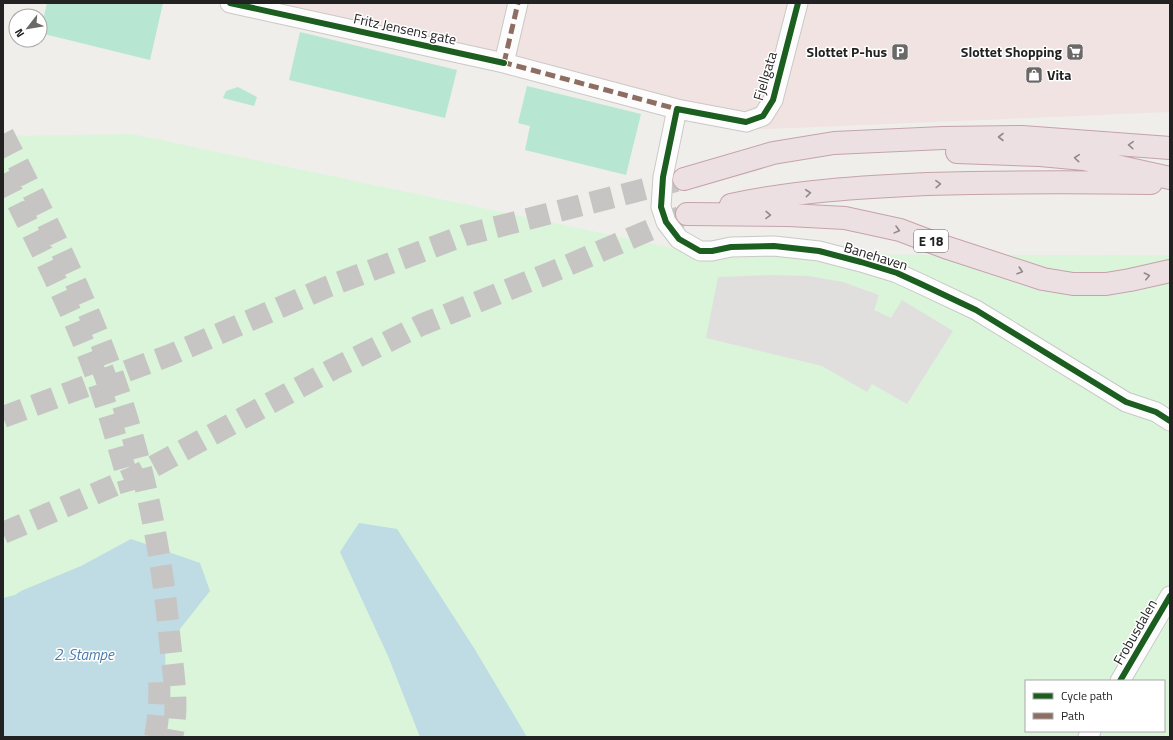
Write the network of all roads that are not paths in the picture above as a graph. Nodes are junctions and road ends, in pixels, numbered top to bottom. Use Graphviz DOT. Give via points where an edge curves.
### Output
graph roads {
  1 [pos="518,3"];
  2 [pos="798,3"];
  3 [pos="238,4"];
  4 [pos="504,63"];
  5 [pos="677,109"];
  6 [pos="1170,148"];
  7 [pos="1170,178"];
  8 [pos="1170,184"];
  9 [pos="1170,271"];
  10 [pos="1170,421"];
  11 [pos="1170,596"];
  12 [pos="1121,680"];
  1 -- 4 [label="street"];
  2 -- 5 [label="street, Fjellgata" via="774,100 763,116 746,122"];
  3 -- 4 [label="street, Fritz Jensens gate"];
  4 -- 5 [label="street, Fritz Jensens gate"];
  5 -- 10 [label="street, Banehaven" via="663,177 661,207 666,222 679,239 700,250 774,246 819,251 896,273 976,310 1126,402 1156,412"];
  6 -- 7 [label="highway" via="1022,137 834,143 773,153 684,178 839,157 955,152 1084,159"];
  8 -- 9 [label="highway, E 18" via="1085,182 876,186 803,193 687,214 845,218 900,230 1043,279 1073,284 1106,284"];
  11 -- 12 [label="street, Frobusdalen"];
}
